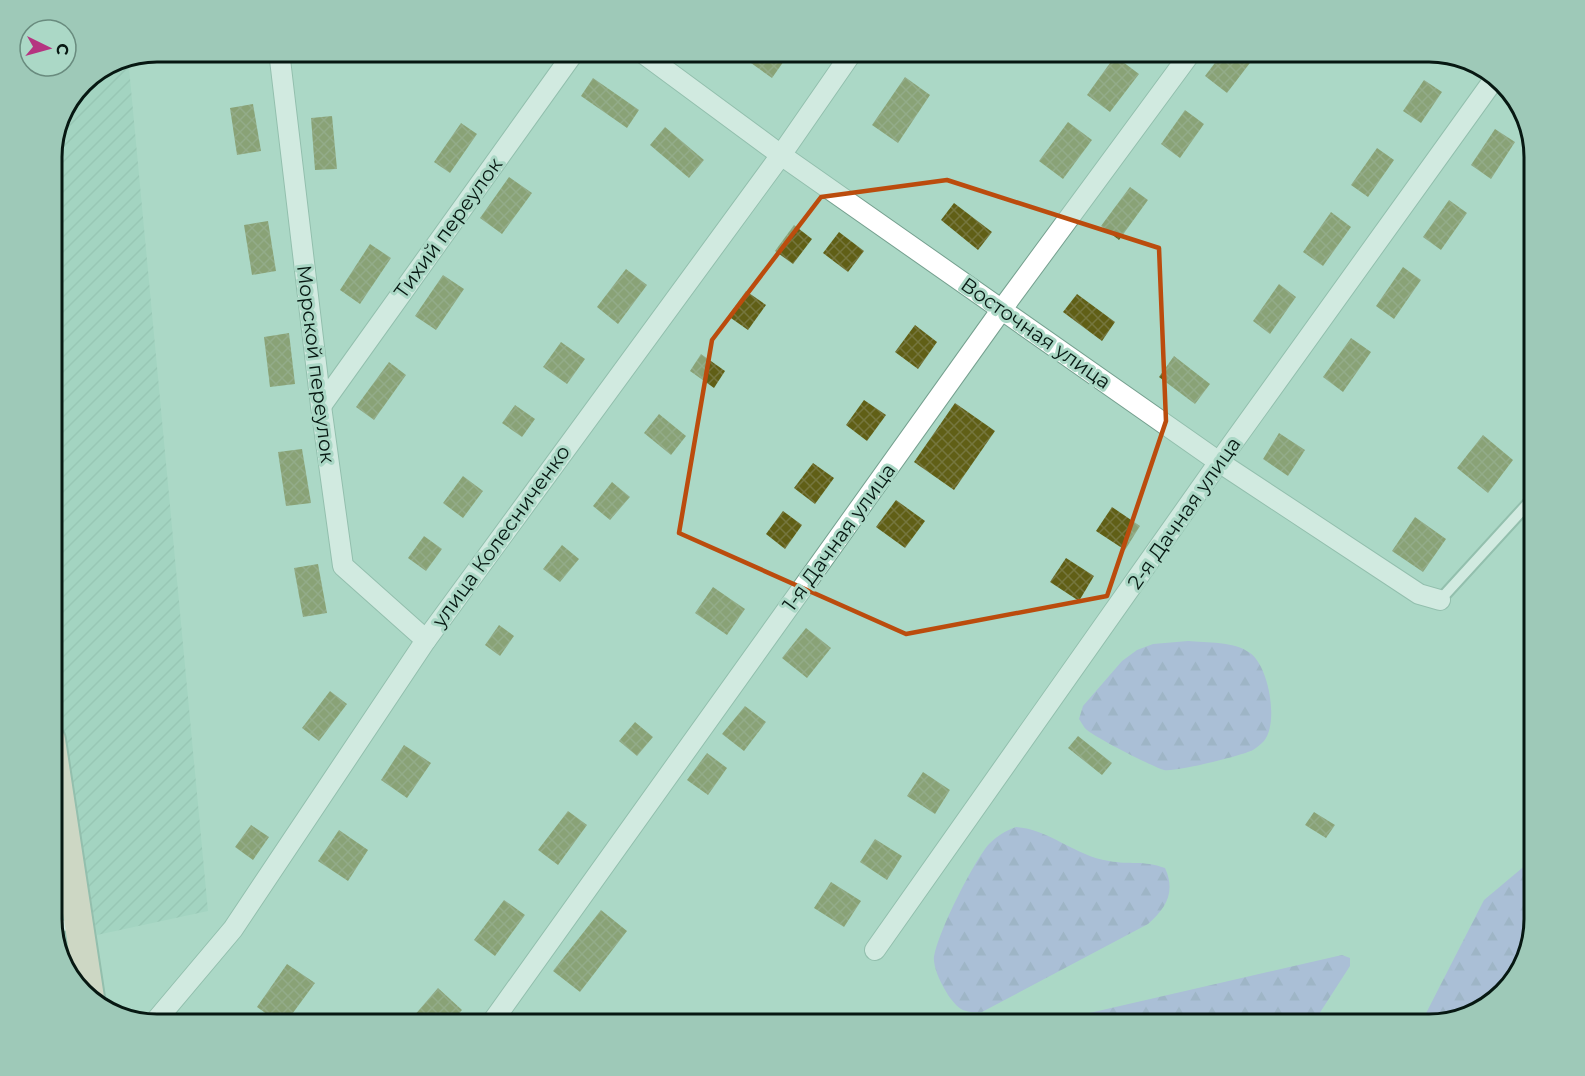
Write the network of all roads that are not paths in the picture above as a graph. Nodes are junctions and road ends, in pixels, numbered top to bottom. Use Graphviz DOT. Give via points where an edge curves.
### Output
graph roads {
  1 [pos="280,61"];
  2 [pos="568,61"];
  3 [pos="654,61"];
  4 [pos="846,61"];
  5 [pos="1185,61"];
  6 [pos="1490,85"];
  7 [pos="781,155"];
  8 [pos="1002,309"];
  9 [pos="321,406"];
  10 [pos="1219,462"];
  11 [pos="1524,508"];
  12 [pos="1440,600"];
  13 [pos="426,640"];
  14 [pos="62,839"];
  15 [pos="65,926"];
  16 [pos="875,950"];
  17 [pos="84,981"];
  18 [pos="161,1014"];
  19 [pos="498,1014"];
  1 -- 9 [label="street, Морской переулок"];
  2 -- 9 [label="street, Тихий переулок"];
  3 -- 7 [label="street, Восточная улица"];
  4 -- 7 [label="street, улица Колесниченко"];
  5 -- 8 [label="street, 1-я Дачная улица"];
  6 -- 10 [label="street, 2-я Дачная улица"];
  7 -- 8 [label="street, Восточная улица"];
  7 -- 13 [label="street, улица Колесниченко"];
  8 -- 10 [label="street, Восточная улица"];
  8 -- 19 [label="street, 1-я Дачная улица"];
  9 -- 13 [label="street, Морской переулок" via="343,566"];
  10 -- 12 [label="street, Восточная улица" via="1419,594"];
  10 -- 16 [label="street, 2-я Дачная улица"];
  11 -- 12 [label="lane"];
  13 -- 18 [label="street, улица Колесниченко" via="233,929"];
  14 -- 15 [label="main road"];
  15 -- 17 [label="main road"];
}
